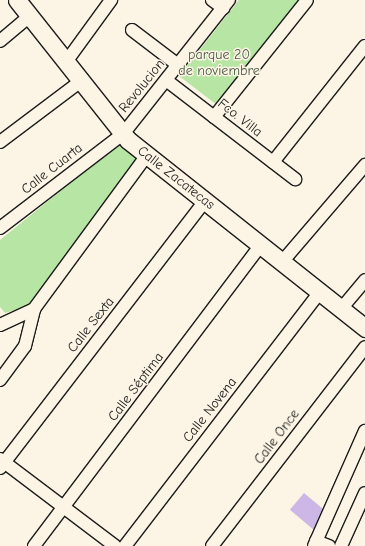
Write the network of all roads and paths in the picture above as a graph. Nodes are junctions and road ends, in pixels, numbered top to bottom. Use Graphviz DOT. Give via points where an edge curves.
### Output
graph roads {
  1 [pos="111,0"];
  2 [pos="212,0"];
  3 [pos="307,0"];
  4 [pos="226,4"];
  5 [pos="22,5"];
  6 [pos="132,30"];
  7 [pos="0,41"];
  8 [pos="365,46"];
  9 [pos="66,62"];
  10 [pos="178,65"];
  11 [pos="81,80"];
  12 [pos="166,80"];
  13 [pos="214,117"];
  14 [pos="123,134"];
  15 [pos="0,142"];
  16 [pos="147,155"];
  17 [pos="273,162"];
  18 [pos="365,165"];
  19 [pos="295,179"];
  20 [pos="205,201"];
  21 [pos="0,228"];
  22 [pos="261,245"];
  23 [pos="282,262"];
  24 [pos="365,280"];
  25 [pos="320,292"];
  26 [pos="34,309"];
  27 [pos="341,309"];
  28 [pos="0,325"];
  29 [pos="365,328"];
  30 [pos="365,347"];
  31 [pos="0,380"];
  32 [pos="365,430"];
  33 [pos="1,463"];
  34 [pos="365,492"];
  35 [pos="65,508"];
  36 [pos="315,543"];
  37 [pos="34,546"];
  38 [pos="115,546"];
  39 [pos="125,546"];
  40 [pos="212,546"];
  41 [pos="329,546"];
  42 [pos="341,546"];
  1 -- 9 [label="street"];
  2 -- 4 [label="street"];
  3 -- 13 [label="street"];
  4 -- 10 [label="street, Revolucion"];
  5 -- 7 [label="street"];
  5 -- 9 [label="street, Calle Zacatecas"];
  6 -- 10 [label="street"];
  8 -- 17 [label="street"];
  9 -- 11 [label="street, Calle Zacatecas"];
  10 -- 12 [label="street, Revolucion"];
  11 -- 14 [label="street, Calle Zacatecas"];
  11 -- 15 [label="street"];
  12 -- 13 [label="street, Fco. Villa"];
  12 -- 14 [label="street, Revolucion"];
  13 -- 17 [label="street, Fco. Villa"];
  14 -- 16 [label="street, Calle Zacatecas"];
  14 -- 21 [label="street, Calle Cuarta"];
  16 -- 20 [label="street, Calle Zacatecas"];
  16 -- 26 [label="street"];
  17 -- 19 [label="street, Fco. Villa"];
  18 -- 23 [label="street"];
  20 -- 22 [label="street, Calle Zacatecas"];
  20 -- 33 [label="street, Calle Sexta"];
  22 -- 23 [label="street, Calle Zacatecas"];
  22 -- 35 [label="street, Calle Séptima"];
  23 -- 25 [label="street, Calle Zacatecas"];
  24 -- 27 [label="street"];
  25 -- 27 [label="street, Calle Zacatecas"];
  25 -- 39 [label="street, Calle Novena"];
  26 -- 28 [label="street"];
  26 -- 31 [label="street" via="25,346"];
  27 -- 29 [label="street, Calle Zacatecas"];
  30 -- 40 [label="street, Calle Once"];
  32 -- 36 [label="street"];
  33 -- 35 [label="street"];
  34 -- 42 [label="street"];
  35 -- 37 [label="street, Calle Séptima"];
  35 -- 38 [label="street"];
  36 -- 41 [label="street"];
}
